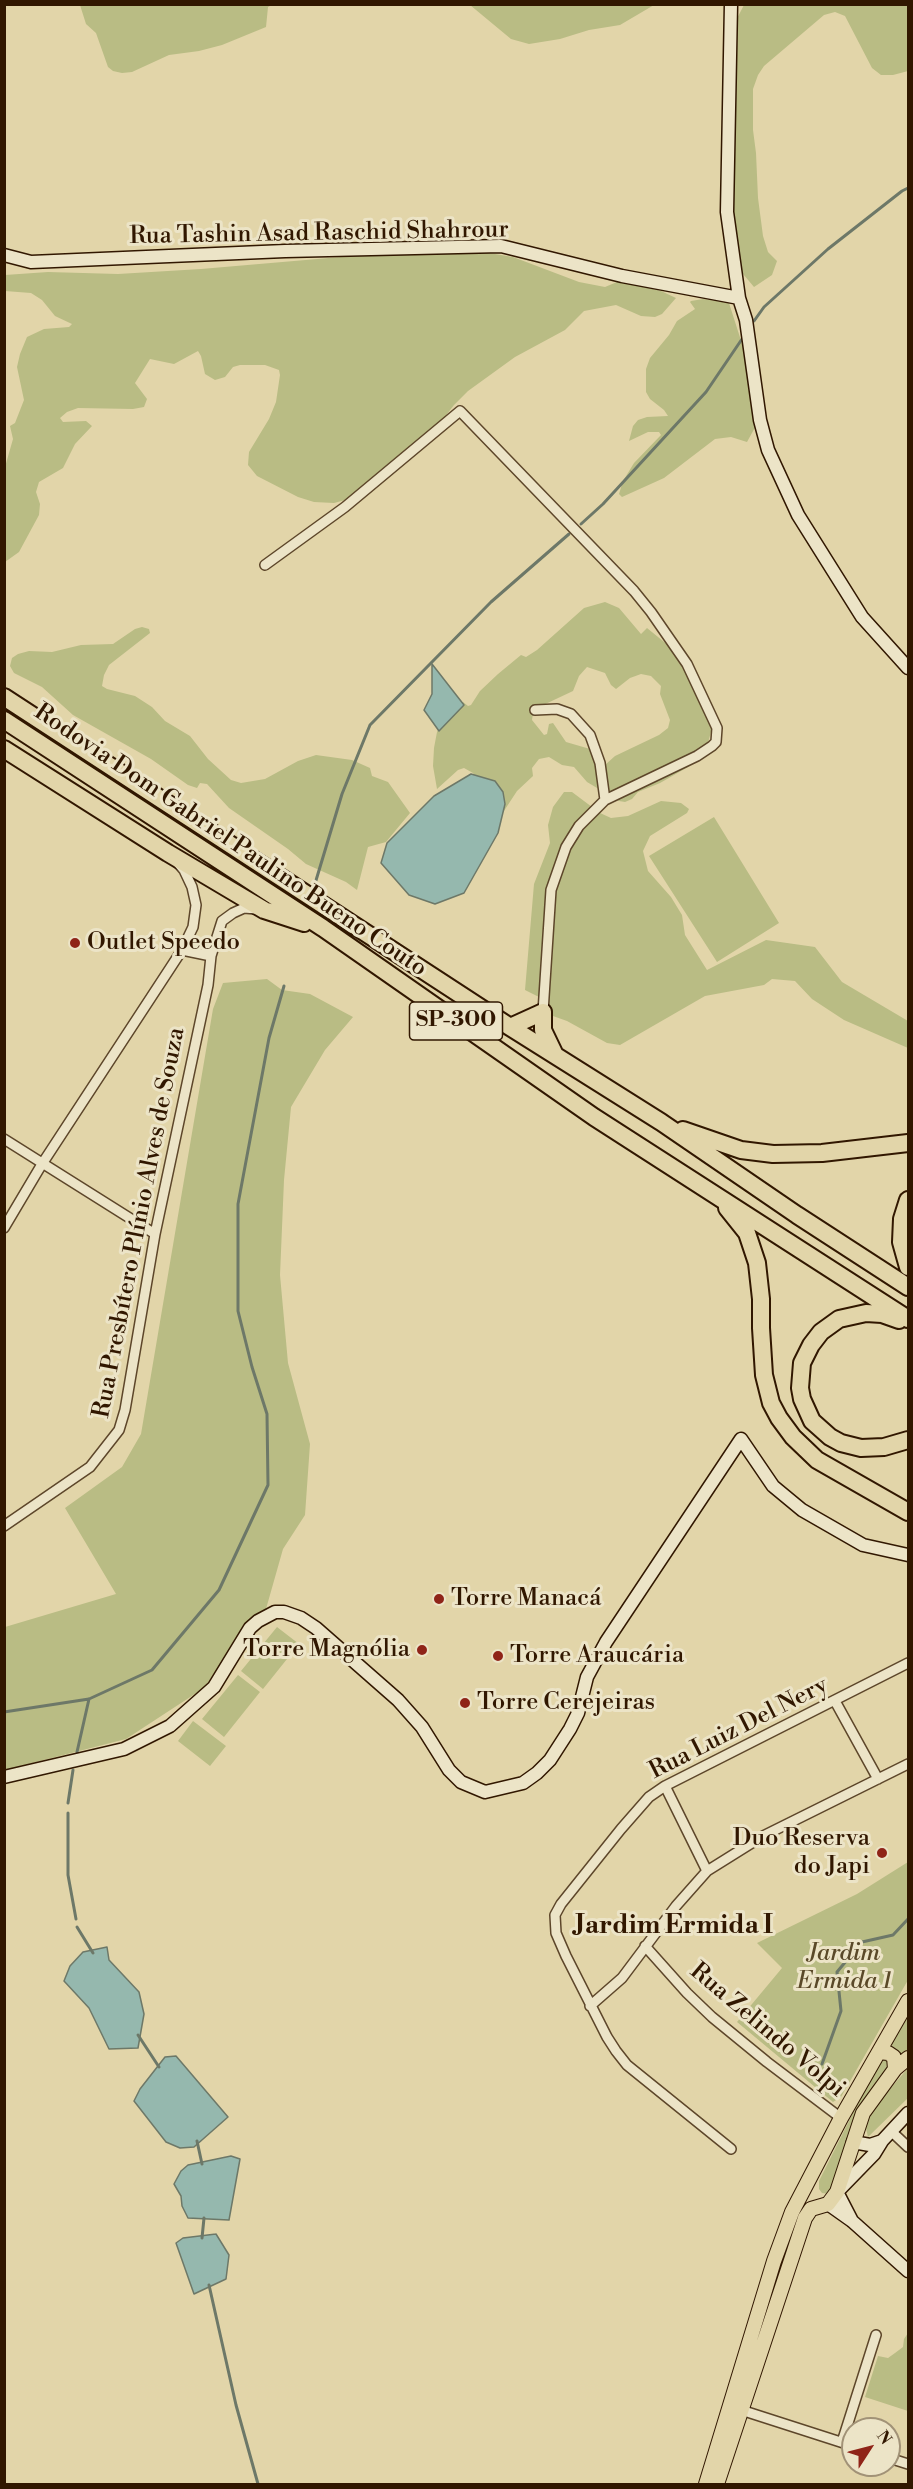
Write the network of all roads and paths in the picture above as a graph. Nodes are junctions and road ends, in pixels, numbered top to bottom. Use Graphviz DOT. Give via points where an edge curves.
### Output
graph roads {
  1 [pos="731,4"];
  2 [pos="4,255"];
  3 [pos="738,298"];
  4 [pos="265,565"];
  5 [pos="909,668"];
  6 [pos="4,697"];
  7 [pos="535,710"];
  8 [pos="4,720"];
  9 [pos="9,754"];
  10 [pos="605,800"];
  11 [pos="168,853"];
  12 [pos="264,910"];
  13 [pos="323,928"];
  14 [pos="182,950"];
  15 [pos="211,956"];
  16 [pos="543,1012"];
  17 [pos="510,1027"];
  18 [pos="556,1056"];
  19 [pos="661,1122"];
  20 [pos="4,1139"];
  21 [pos="909,1143"];
  22 [pos="42,1164"];
  23 [pos="700,1184"];
  24 [pos="909,1200"];
  25 [pos="4,1228"];
  26 [pos="155,1234"];
  27 [pos="909,1267"];
  28 [pos="909,1287"];
  29 [pos="909,1321"];
  30 [pos="909,1440"];
  31 [pos="909,1512"];
  32 [pos="4,1526"];
  33 [pos="909,1555"];
  34 [pos="909,1663"];
  35 [pos="835,1701"];
  36 [pos="909,1764"];
  37 [pos="4,1777"];
  38 [pos="879,1779"];
  39 [pos="665,1786"];
  40 [pos="707,1870"];
  41 [pos="645,1946"];
  42 [pos="909,2001"];
  43 [pos="590,2006"];
  44 [pos="879,2052"];
  45 [pos="909,2058"];
  46 [pos="895,2069"];
  47 [pos="909,2114"];
  48 [pos="841,2118"];
  49 [pos="892,2132"];
  50 [pos="882,2141"];
  51 [pos="853,2142"];
  52 [pos="909,2147"];
  53 [pos="731,2149"];
  54 [pos="807,2186"];
  55 [pos="837,2192"];
  56 [pos="828,2204"];
  57 [pos="852,2221"];
  58 [pos="774,2261"];
  59 [pos="788,2266"];
  60 [pos="909,2271"];
  61 [pos="876,2335"];
  62 [pos="741,2410"];
  63 [pos="850,2417"];
  64 [pos="841,2442"];
  65 [pos="706,2484"];
  66 [pos="717,2484"];
  1 -- 3 [label="street" via="727,212"];
  2 -- 3 [label="street, Rua Tashin Asad Raschid Shahrour" via="31,262 501,246 622,276"];
  3 -- 5 [label="street" via="746,320 760,420 785,490 862,617"];
  4 -- 10 [label="street" via="345,507 460,411 651,612 687,664 717,728 716,742 707,750"];
  6 -- 17 [label="highway, Rodovia Dom Gabriel Paulino Bueno Couto / SP-300"];
  7 -- 10 [label="street" via="557,709 571,714 590,735 600,763"];
  8 -- 13 [label="highway, Rodovia Dom Gabriel Paulino Bueno Couto / SP-300"];
  9 -- 11 [label="highway"];
  10 -- 16 [label="street" via="588,815 566,847 550,890"];
  11 -- 12 [label="highway"];
  11 -- 14 [label="street" via="184,870 196,905 193,927"];
  12 -- 13 [label="highway"];
  12 -- 15 [label="street, Rua Presbítero Plínio Alves de Souza" via="244,908 222,921"];
  13 -- 23 [label="highway, Rodovia Dom Gabriel Paulino Bueno Couto / SP-300" via="594,1117"];
  14 -- 15 [label="street"];
  14 -- 22 [label="street"];
  15 -- 26 [label="street, Rua Presbítero Plínio Alves de Souza"];
  16 -- 17 [label="highway"];
  16 -- 18 [label="highway" via="543,1030"];
  17 -- 18 [label="highway, Rodovia Dom Gabriel Paulino Bueno Couto / SP-300"];
  18 -- 19 [label="highway, Rodovia Dom Gabriel Paulino Bueno Couto / SP-300"];
  19 -- 21 [label="highway" via="741,1150 773,1155 822,1154"];
  19 -- 28 [label="highway, Rodovia Dom Gabriel Paulino Bueno Couto / SP-300"];
  20 -- 22 [label="street"];
  22 -- 25 [label="street"];
  22 -- 26 [label="street"];
  23 -- 29 [label="highway, Rodovia Dom Gabriel Paulino Bueno Couto / SP-300"];
  23 -- 31 [label="highway" via="732,1213 747,1233 758,1263 764,1375 779,1418 817,1460"];
  24 -- 27 [label="highway" via="902,1219 901,1242"];
  26 -- 32 [label="street, Rua Presbítero Plínio Alves de Souza" via="119,1430 90,1467"];
  29 -- 30 [label="highway" via="866,1313 839,1319 810,1345 802,1364 801,1388 812,1421 841,1443 872,1448"];
  33 -- 37 [label="street" via="863,1545 802,1510 773,1485 741,1439 606,1642 587,1677 570,1730 550,1760 524,1783 485,1792 461,1782 398,1700 316,1628 284,1612 275,1612 250,1628 214,1687 170,1726 124,1749"];
  34 -- 35 [label="street, Rua Luiz Del Nery"];
  35 -- 38 [label="street"];
  35 -- 39 [label="street, Rua Luiz Del Nery"];
  36 -- 38 [label="street"];
  38 -- 40 [label="street" via="763,1836"];
  39 -- 40 [label="street"];
  39 -- 43 [label="street, Rua Luiz Del Nery" via="621,1829 555,1915 556,1933"];
  40 -- 41 [label="street"];
  41 -- 43 [label="street" via="622,1978"];
  41 -- 48 [label="street, Rua Zelindo Volpi" via="712,2016"];
  42 -- 44 [label="main road"];
  43 -- 53 [label="street, Rua Luiz Del Nery" via="627,2065"];
  44 -- 46 [label="main road" via="894,2057"];
  44 -- 48 [label="main road"];
  45 -- 46 [label="main road"];
  46 -- 51 [label="main road" via="862,2113"];
  47 -- 49 [label="street"];
  48 -- 54 [label="main road"];
  49 -- 50 [label="street"];
  49 -- 52 [label="street"];
  50 -- 51 [label="street" via="870,2145"];
  50 -- 55 [label="street"];
  51 -- 55 [label="main road"];
  54 -- 56 [label="main road" via="814,2196"];
  54 -- 58 [label="main road" via="792,2212"];
  55 -- 56 [label="main road"];
  55 -- 57 [label="street"];
  56 -- 57 [label="street"];
  56 -- 59 [label="main road" via="811,2209 805,2218"];
  57 -- 60 [label="street"];
  58 -- 59 [label="main road"];
  58 -- 65 [label="main road"];
  59 -- 62 [label="main road"];
  61 -- 63 [label="street"];
  62 -- 64 [label="street"];
  62 -- 66 [label="main road"];
}
